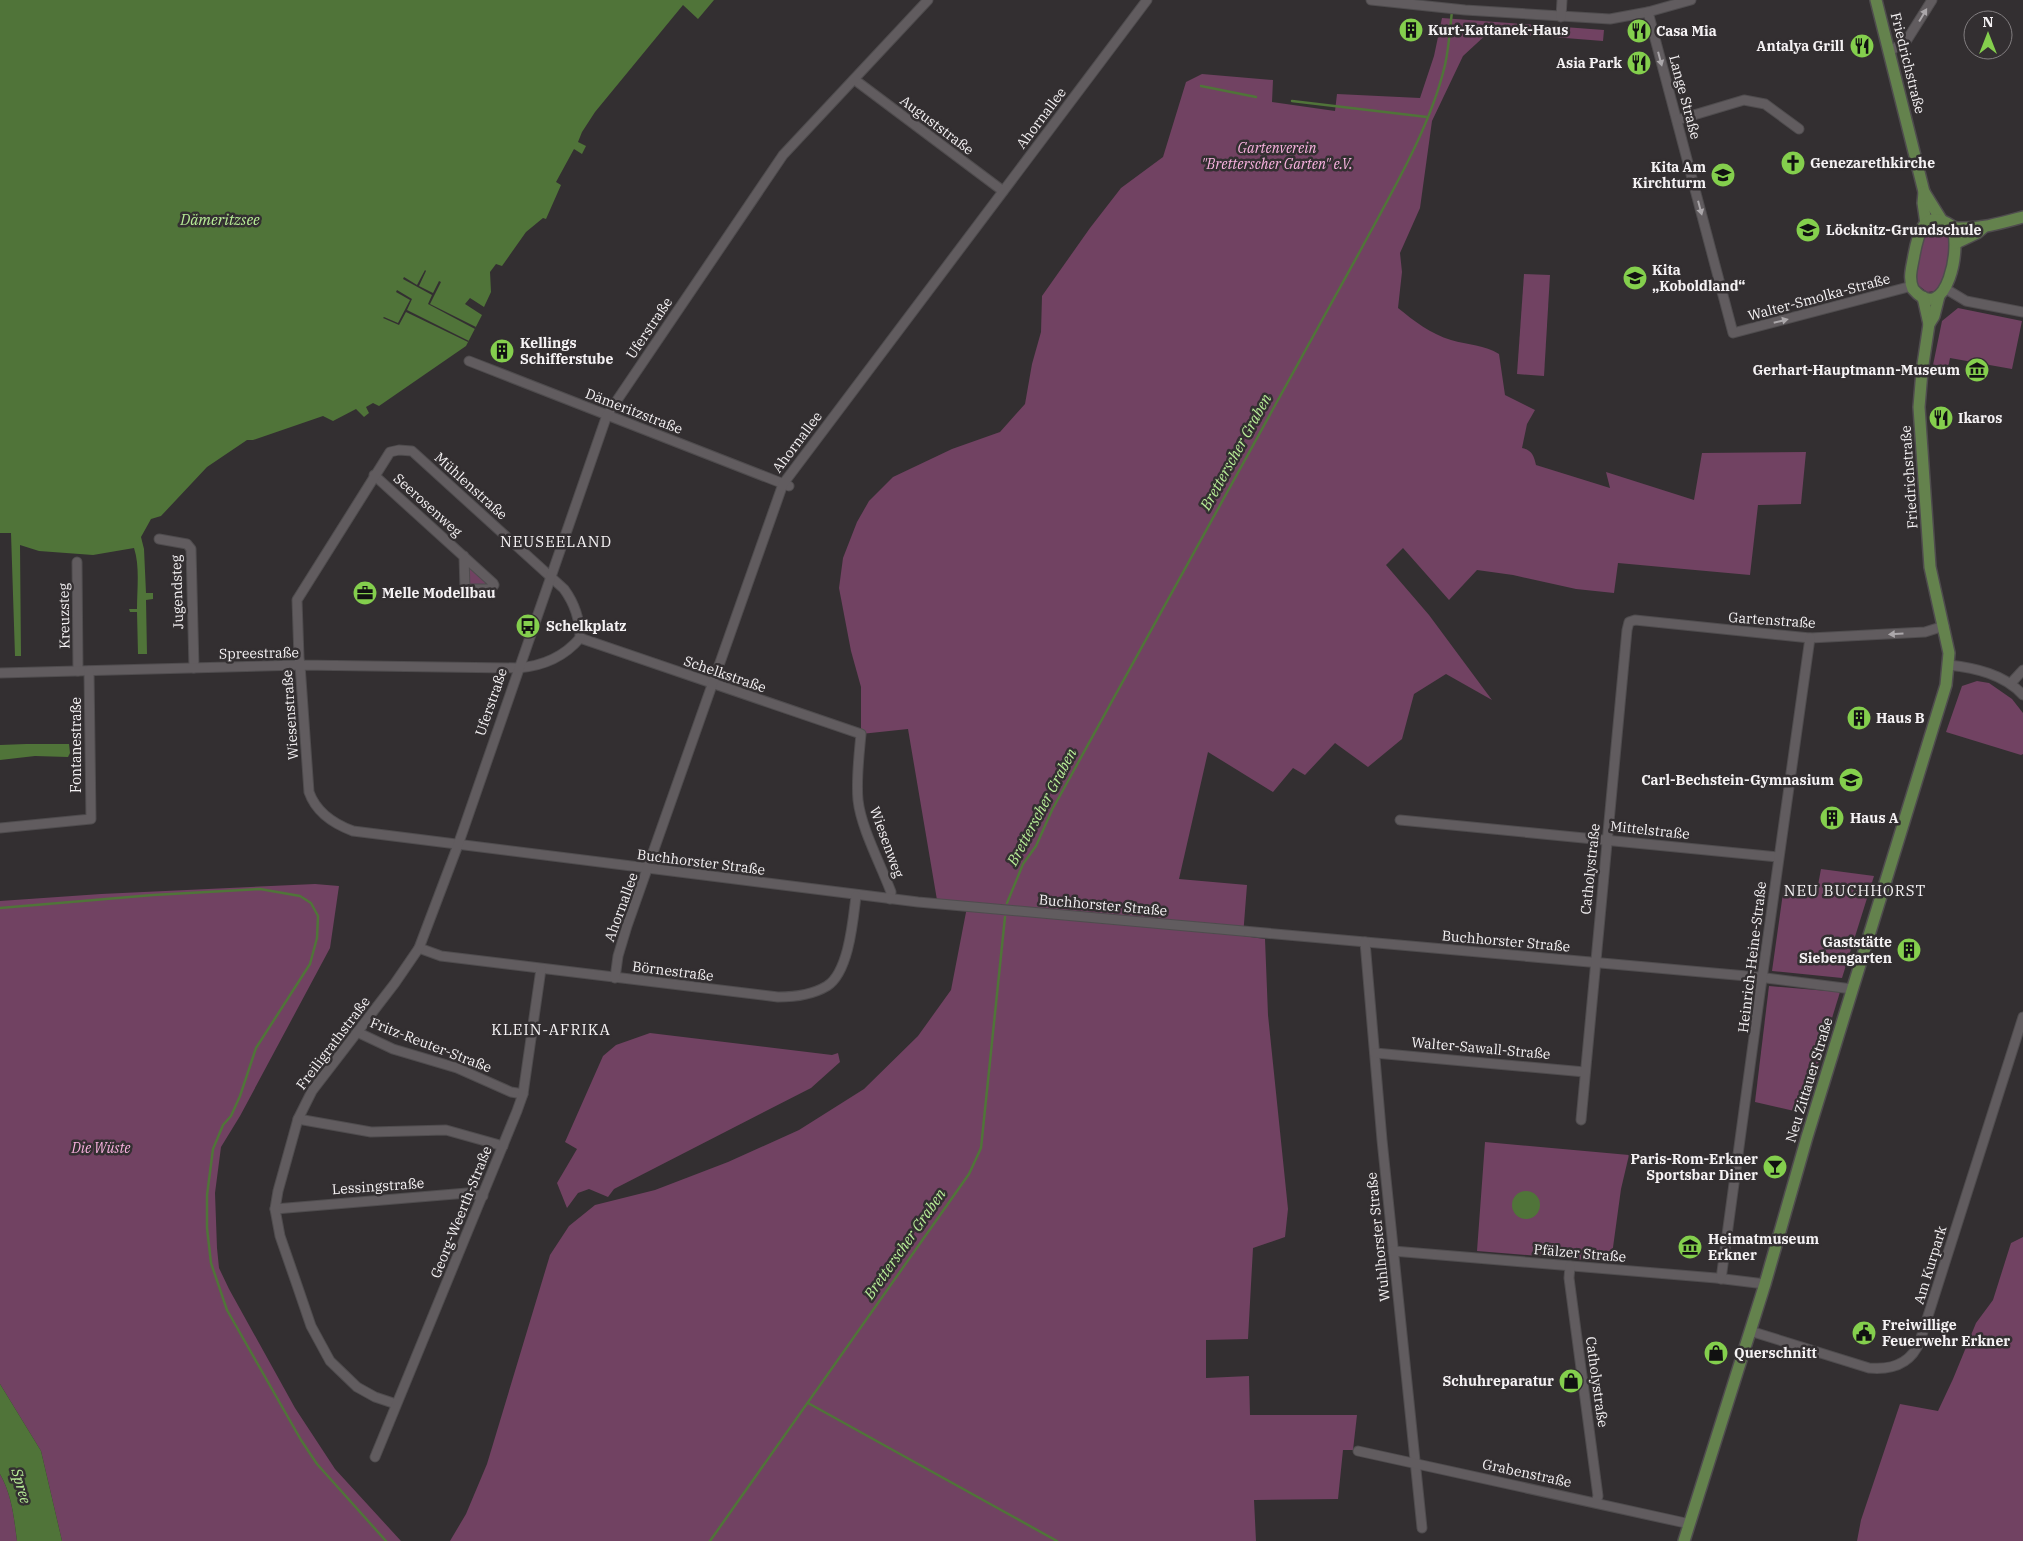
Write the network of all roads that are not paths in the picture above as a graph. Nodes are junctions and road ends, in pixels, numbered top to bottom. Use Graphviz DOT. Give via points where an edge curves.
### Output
graph roads {
  1 [pos="928,0"];
  2 [pos="1147,0"];
  3 [pos="1371,0"];
  4 [pos="1562,0"];
  5 [pos="1691,0"];
  6 [pos="1876,0"];
  7 [pos="1932,0"];
  8 [pos="1387,1"];
  9 [pos="1648,12"];
  10 [pos="1561,17"];
  11 [pos="1889,51"];
  12 [pos="856,80"];
  13 [pos="1677,120"];
  14 [pos="1799,129"];
  15 [pos="1003,191"];
  16 [pos="1924,192"];
  17 [pos="2023,218"];
  18 [pos="1926,224"];
  19 [pos="1947,224"];
  20 [pos="1984,227"];
  21 [pos="1956,243"];
  22 [pos="1912,286"];
  23 [pos="1942,293"];
  24 [pos="1923,297"];
  25 [pos="2023,312"];
  26 [pos="1929,324"];
  27 [pos="1734,333"];
  28 [pos="469,361"];
  29 [pos="607,415"];
  30 [pos="390,452"];
  31 [pos="374,475"];
  32 [pos="786,485"];
  33 [pos="159,539"];
  34 [pos="464,556"];
  35 [pos="77,562"];
  36 [pos="551,576"];
  37 [pos="1629,622"];
  38 [pos="1944,626"];
  39 [pos="580,638"];
  40 [pos="1810,638"];
  41 [pos="300,665"];
  42 [pos="1949,665"];
  43 [pos="194,668"];
  44 [pos="518,668"];
  45 [pos="2023,670"];
  46 [pos="78,671"];
  47 [pos="89,671"];
  48 [pos="0,673"];
  49 [pos="2011,682"];
  50 [pos="714,684"];
  51 [pos="2023,694"];
  52 [pos="861,734"];
  53 [pos="1400,820"];
  54 [pos="0,828"];
  55 [pos="353,831"];
  56 [pos="1607,840"];
  57 [pos="458,845"];
  58 [pos="1778,857"];
  59 [pos="649,869"];
  60 [pos="856,896"];
  61 [pos="890,899"];
  62 [pos="1365,942"];
  63 [pos="419,948"];
  64 [pos="1595,963"];
  65 [pos="540,969"];
  66 [pos="615,978"];
  67 [pos="1764,978"];
  68 [pos="1852,988"];
  69 [pos="2023,1017"];
  70 [pos="357,1032"];
  71 [pos="1375,1054"];
  72 [pos="1585,1072"];
  73 [pos="523,1094"];
  74 [pos="298,1119"];
  75 [pos="1581,1120"];
  76 [pos="503,1146"];
  77 [pos="483,1196"];
  78 [pos="275,1209"];
  79 [pos="1393,1251"];
  80 [pos="1570,1266"];
  81 [pos="1721,1279"];
  82 [pos="1765,1284"];
  83 [pos="1750,1331"];
  84 [pos="396,1404"];
  85 [pos="1358,1451"];
  86 [pos="375,1457"];
  87 [pos="1416,1463"];
  88 [pos="1596,1502"];
  89 [pos="1690,1524"];
  90 [pos="1422,1528"];
  91 [pos="1684,1541"];
  1 -- 12 [label="street, Uferstraße"];
  2 -- 15 [label="street, Ahornallee"];
  3 -- 8 [label="street"];
  4 -- 10 [label="street"];
  5 -- 9 [label="street"];
  6 -- 11 [label="main road, Friedrichstraße"];
  11 -- 7 [label="street, one-way" via="1905,43"];
  8 -- 10 [label="street"];
  9 -- 10 [label="street" via="1610,19"];
  9 -- 13 [label="street, Lange Straße, one-way"];
  11 -- 16 [label="main road, Friedrichstraße"];
  12 -- 15 [label="street, Auguststraße"];
  12 -- 29 [label="street, Uferstraße" via="783,155"];
  13 -- 14 [label="street" via="1744,100 1765,104"];
  13 -- 27 [label="street, Lange Straße, one-way"];
  15 -- 32 [label="street, Ahornallee"];
  16 -- 18 [label="main road, Friedrichstraße"];
  16 -- 19 [label="main road, Friedrichstraße"];
  17 -- 20 [label="main road"];
  18 -- 19 [label="main road" via="1933,220"];
  18 -- 22 [label="main road" via="1917,236 1910,274"];
  19 -- 20 [label="main road"];
  19 -- 21 [label="main road, Friedrichstraße" via="1955,234"];
  20 -- 21 [label="main road"];
  21 -- 23 [label="main road, Friedrichstraße" via="1949,282"];
  22 -- 24 [label="main road"];
  27 -- 22 [label="street, Walter-Smolka-Straße, one-way"];
  23 -- 24 [label="main road" via="1931,298"];
  23 -- 25 [label="street"];
  23 -- 26 [label="main road, Friedrichstraße"];
  24 -- 26 [label="main road, Friedrichstraße"];
  26 -- 38 [label="main road, Friedrichstraße" via="1919,407 1931,581"];
  28 -- 29 [label="street, Dämeritzstraße"];
  29 -- 32 [label="street, Dämeritzstraße"];
  29 -- 36 [label="street, Uferstraße"];
  30 -- 31 [label="street, Wiesenstraße"];
  30 -- 36 [label="street, Mühlenstraße" via="412,451"];
  31 -- 34 [label="street, Seerosenweg"];
  31 -- 41 [label="street, Wiesenstraße" via="297,600"];
  32 -- 50 [label="street, Ahornallee"];
  33 -- 43 [label="street, Jugendsteg" via="187,544 191,549"];
  35 -- 46 [label="street, Kreuzsteg"];
  36 -- 39 [label="street" via="574,605"];
  36 -- 44 [label="street, Uferstraße"];
  37 -- 40 [label="street, Gartenstraße" via="1635,620"];
  37 -- 56 [label="street, Catholystraße"];
  38 -- 40 [label="street, Gartenstraße, one-way" via="1925,632"];
  38 -- 42 [label="main road, Neu Zittauer Straße"];
  39 -- 44 [label="street" via="557,658 540,665"];
  39 -- 50 [label="street, Schelkstraße"];
  40 -- 58 [label="street, Heinrich-Heine-Straße"];
  41 -- 43 [label="street, Spreestraße"];
  41 -- 44 [label="street, Spreestraße"];
  41 -- 55 [label="street, Wiesenstraße" via="309,792 320,810 337,825"];
  42 -- 49 [label="street" via="1988,673"];
  42 -- 68 [label="main road, Neu Zittauer Straße" via="1944,692"];
  43 -- 47 [label="street, Spreestraße"];
  44 -- 57 [label="street, Uferstraße"];
  45 -- 49 [label="street"];
  46 -- 47 [label="street, Spreestraße"];
  46 -- 48 [label="street, Spreestraße"];
  47 -- 54 [label="street, Fontanestraße" via="91,819"];
  49 -- 51 [label="street"];
  50 -- 52 [label="street, Schelkstraße"];
  50 -- 59 [label="street, Ahornallee"];
  52 -- 61 [label="street, Wiesenweg" via="858,800"];
  53 -- 56 [label="street, Mittelstraße"];
  55 -- 57 [label="street, Buchhorster Straße"];
  56 -- 58 [label="street, Mittelstraße"];
  56 -- 64 [label="street, Catholystraße"];
  57 -- 59 [label="street, Buchhorster Straße"];
  57 -- 63 [label="street, Freiligrathstraße"];
  58 -- 67 [label="street, Heinrich-Heine-Straße"];
  59 -- 60 [label="street, Buchhorster Straße"];
  59 -- 66 [label="street, Ahornallee" via="623,941"];
  60 -- 61 [label="street, Buchhorster Straße"];
  60 -- 66 [label="street, Börnestraße" via="852,936 845,958 828,985 813,993 778,997"];
  61 -- 62 [label="street, Buchhorster Straße"];
  62 -- 64 [label="street, Buchhorster Straße"];
  62 -- 71 [label="street, Wuhlhorster Straße"];
  63 -- 65 [label="street, Börnestraße" via="441,956"];
  63 -- 70 [label="street, Freiligrathstraße"];
  64 -- 67 [label="street, Buchhorster Straße"];
  64 -- 72 [label="street, Catholystraße"];
  65 -- 66 [label="street, Börnestraße"];
  65 -- 73 [label="street, Georg-Weerth-Straße"];
  67 -- 68 [label="street, Buchhorster Straße"];
  67 -- 81 [label="street, Heinrich-Heine-Straße"];
  68 -- 82 [label="main road, Neu Zittauer Straße"];
  69 -- 83 [label="street, Am Kurpark" via="1920,1341 1909,1358 1886,1369 1868,1368"];
  70 -- 73 [label="street, Fritz-Reuter-Straße" via="392,1049 457,1068 511,1092"];
  70 -- 74 [label="street, Freiligrathstraße" via="312,1090"];
  71 -- 72 [label="street, Walter-Sawall-Straße"];
  71 -- 79 [label="street, Wuhlhorster Straße"];
  72 -- 75 [label="street, Catholystraße"];
  73 -- 76 [label="street, Georg-Weerth-Straße"];
  74 -- 76 [label="street" via="371,1132 446,1130"];
  74 -- 78 [label="street, Freiligrathstraße"];
  76 -- 77 [label="street, Georg-Weerth-Straße"];
  77 -- 78 [label="street, Lessingstraße" via="467,1193"];
  77 -- 84 [label="street, Georg-Weerth-Straße"];
  78 -- 84 [label="street, Freiligrathstraße" via="280,1236 323,1351 357,1387"];
  79 -- 80 [label="street, Pfälzer Straße"];
  79 -- 87 [label="street, Wuhlhorster Straße"];
  80 -- 81 [label="street, Pfälzer Straße"];
  80 -- 88 [label="street, Catholystraße" via="1598,1496"];
  81 -- 82 [label="street, Pfälzer Straße"];
  82 -- 83 [label="main road, Neu Zittauer Straße"];
  83 -- 89 [label="main road, Neu Zittauer Straße"];
  84 -- 86 [label="street, Georg-Weerth-Straße"];
  85 -- 87 [label="street, Grabenstraße"];
  87 -- 88 [label="street, Grabenstraße"];
  87 -- 90 [label="street, Wuhlhorster Straße"];
  88 -- 89 [label="street, Grabenstraße"];
  89 -- 91 [label="main road, Neu Zittauer Straße"];
}
